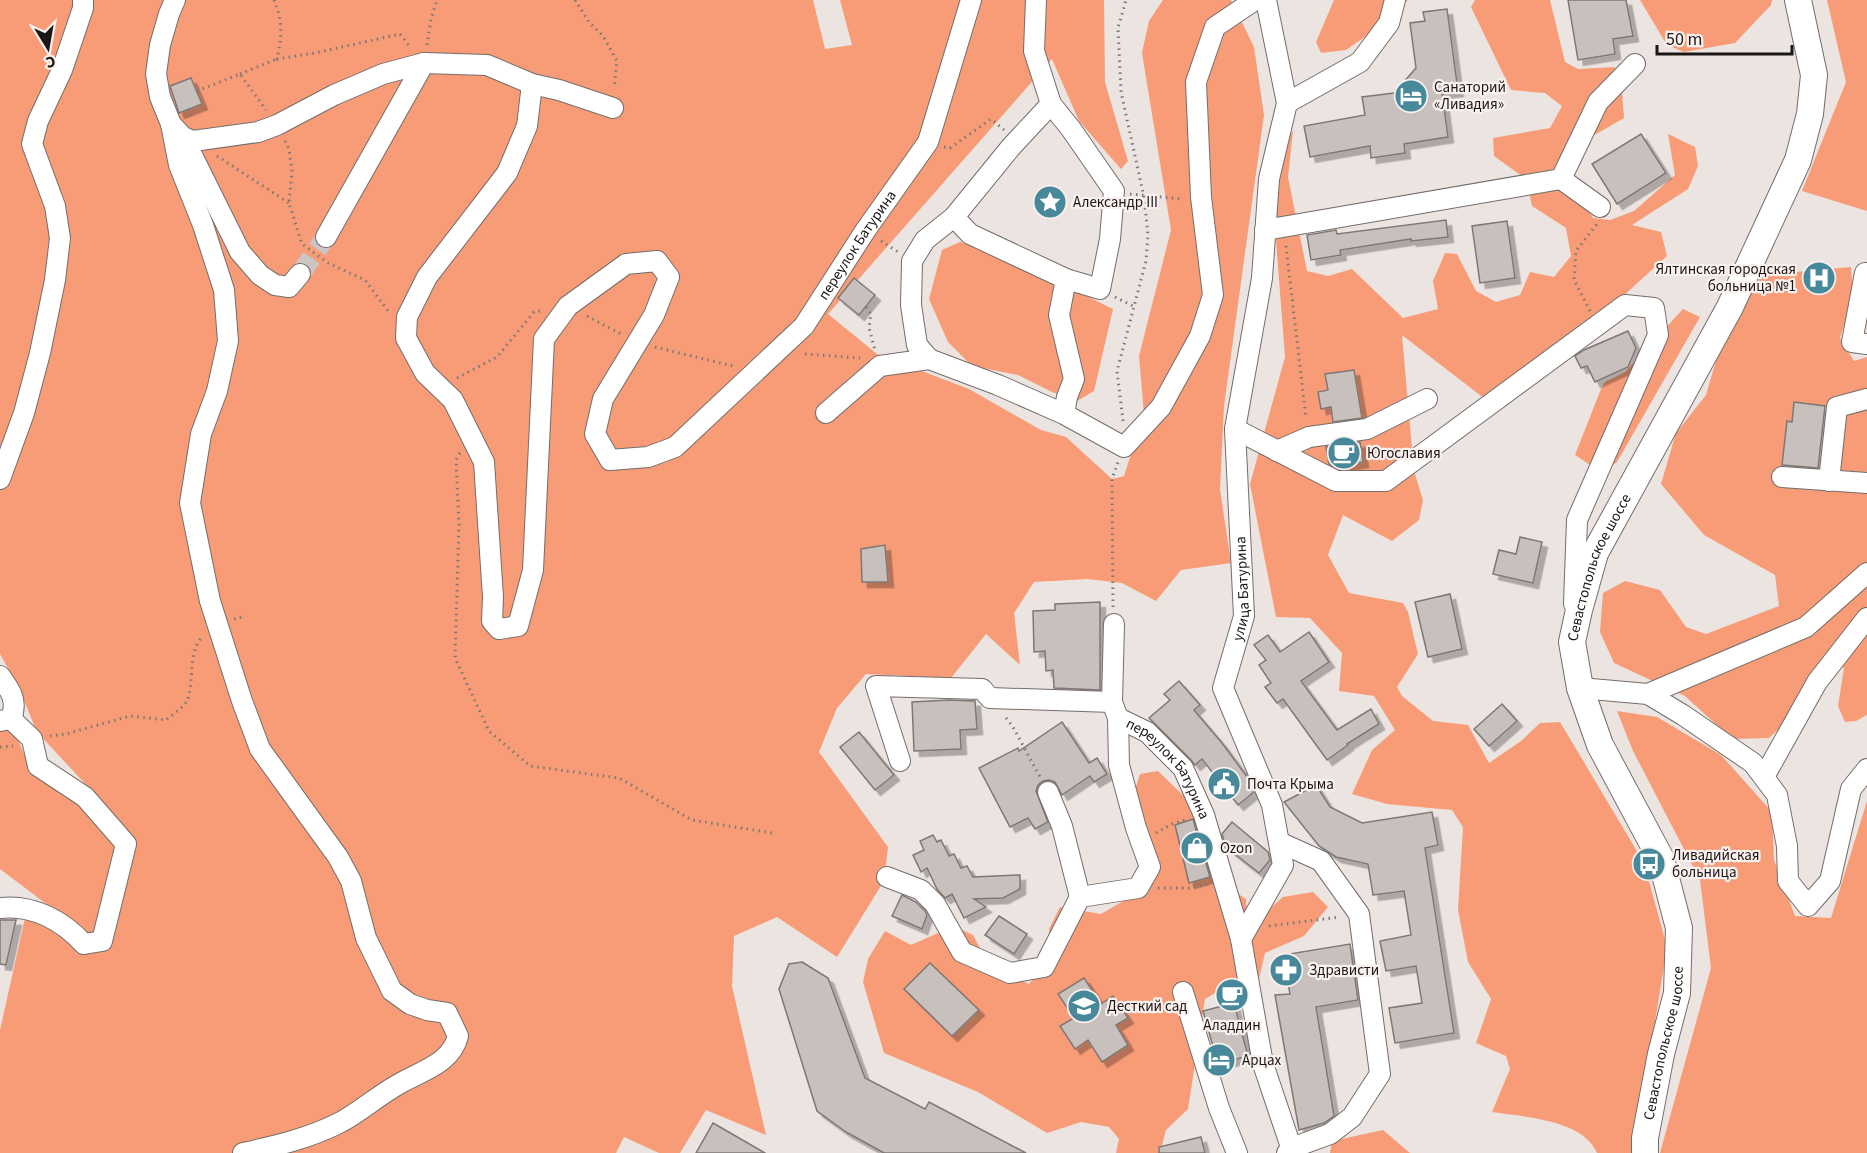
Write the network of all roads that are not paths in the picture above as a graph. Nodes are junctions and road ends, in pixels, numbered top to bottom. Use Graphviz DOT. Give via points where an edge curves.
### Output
graph roads {
  1 [pos="83,0"];
  2 [pos="175,0"];
  3 [pos="971,0"];
  4 [pos="1036,0"];
  5 [pos="1255,0"];
  6 [pos="1266,0"];
  7 [pos="1395,0"];
  8 [pos="1798,0"];
  9 [pos="424,63"];
  10 [pos="1635,64"];
  11 [pos="532,84"];
  12 [pos="1287,103"];
  13 [pos="1051,104"];
  14 [pos="613,108"];
  15 [pos="182,134"];
  16 [pos="1561,179"];
  17 [pos="1600,207"];
  18 [pos="954,217"];
  19 [pos="1274,228"];
  20 [pos="326,237"];
  21 [pos="1867,273"];
  22 [pos="300,274"];
  23 [pos="1066,279"];
  24 [pos="1867,344"];
  25 [pos="929,359"];
  26 [pos="1428,399"];
  27 [pos="1867,399"];
  28 [pos="826,413"];
  29 [pos="1064,414"];
  30 [pos="1235,429"];
  31 [pos="1277,450"];
  32 [pos="1782,477"];
  33 [pos="0,479"];
  34 [pos="1830,481"];
  35 [pos="1867,483"];
  36 [pos="1867,573"];
  37 [pos="1867,618"];
  38 [pos="1114,624"];
  39 [pos="1572,642"];
  40 [pos="0,676"];
  41 [pos="1586,689"];
  42 [pos="1648,694"];
  43 [pos="1115,710"];
  44 [pos="6,720"];
  45 [pos="900,760"];
  46 [pos="1867,769"];
  47 [pos="1764,777"];
  48 [pos="1048,792"];
  49 [pos="1279,842"];
  50 [pos="887,877"];
  51 [pos="1080,897"];
  52 [pos="0,908"];
  53 [pos="1244,934"];
  54 [pos="1184,992"];
  55 [pos="1290,1151"];
  56 [pos="243,1153"];
  57 [pos="1238,1153"];
  58 [pos="1645,1153"];
  59 [pos="1653,1153"];
  1 -- 33 [label="street" via="62,70 38,121 32,144 56,206 60,238 40,353"];
  2 -- 15 [label="street" via="160,45 156,74 160,97"];
  3 -- 11 [label="street, переулок Батурина" via="928,142 804,326 675,447 648,457 610,460 595,434 603,399 654,315 669,277 657,261 626,264 568,306 544,339 533,570 518,626 499,629 492,621 484,462 453,400 425,373 406,338 408,317 427,277 507,173 527,126"];
  4 -- 13 [label="street" via="1034,51"];
  5 -- 29 [label="street" via="1215,27 1196,82 1200,174 1213,295 1200,336 1161,407 1124,447"];
  6 -- 12 [label="street, улица Батурина"];
  7 -- 12 [label="street" via="1389,23 1360,62"];
  8 -- 39 [label="main road, Севастопольское шоссе" via="1814,75 1810,114 1798,160 1730,307 1595,553"];
  9 -- 11 [label="street" via="487,65"];
  9 -- 15 [label="street" via="383,74 258,132"];
  9 -- 20 [label="street"];
  10 -- 16 [label="street" via="1598,102"];
  11 -- 14 [label="street"];
  12 -- 19 [label="street, улица Батурина" via="1269,179"];
  13 -- 18 [label="street"];
  13 -- 23 [label="street" via="1114,191 1100,290"];
  15 -- 22 [label="street" via="240,252 260,275 275,285 289,287"];
  15 -- 56 [label="street" via="179,165 224,290 228,341 217,391 201,434 190,503 210,601 260,749 338,857 351,881 366,938 393,991 410,1004 447,1013 459,1036 456,1047 436,1066 398,1084 340,1122 287,1143"];
  16 -- 17 [label="street"];
  16 -- 19 [label="street"];
  18 -- 23 [label="street" via="970,234"];
  18 -- 25 [label="street" via="925,240 912,261 911,305 917,345"];
  19 -- 30 [label="street, улица Батурина"];
  21 -- 24 [label="street" via="1852,342"];
  23 -- 29 [label="street" via="1059,315 1074,379"];
  25 -- 28 [label="street" via="879,363"];
  25 -- 29 [label="street"];
  26 -- 31 [label="street" via="1367,429 1309,437"];
  27 -- 34 [label="street" via="1837,407"];
  30 -- 31 [label="street"];
  30 -- 49 [label="street, улица Батурина" via="1244,616 1223,688 1272,805"];
  31 -- 39 [label="street" via="1336,481 1386,481 1625,305 1654,308 1658,335 1577,520"];
  32 -- 34 [label="street"];
  34 -- 35 [label="street"];
  36 -- 42 [label="street" via="1806,627"];
  37 -- 47 [label="street" via="1817,682"];
  38 -- 43 [label="street"];
  39 -- 41 [label="main road, Севастопольское шоссе"];
  40 -- 44 [label="street" via="16,707"];
  41 -- 42 [label="street"];
  41 -- 58 [label="main road, Севастопольское шоссе" via="1600,745 1661,859 1679,928 1677,993 1661,1054"];
  41 -- 59 [label="main road" via="1676,871 1685,906 1688,950 1682,1019"];
  42 -- 47 [label="street" via="1753,763"];
  43 -- 45 [label="street" via="990,698 982,689 876,686"];
  43 -- 51 [label="street, переулок Батурина" via="1119,765 1150,867 1138,888"];
  43 -- 53 [label="street, переулок Батурина" via="1147,732 1183,768 1204,815"];
  44 -- 52 [label="street" via="32,739 38,766 85,797 126,844 102,941 84,944 70,928 50,917 34,911"];
  46 -- 47 [label="street" via="1851,789 1830,882 1808,906 1788,881 1787,846 1778,795"];
  48 -- 51 [label="street" via="1062,826"];
  49 -- 53 [label="street, улица Батурина" via="1283,865"];
  49 -- 55 [label="street" via="1321,861 1359,914 1380,1074 1352,1117 1330,1134"];
  50 -- 51 [label="street" via="921,890 936,904 962,952 1010,973 1044,967"];
  53 -- 55 [label="street" via="1263,1064"];
  54 -- 57 [label="street" via="1219,1107"];
}
